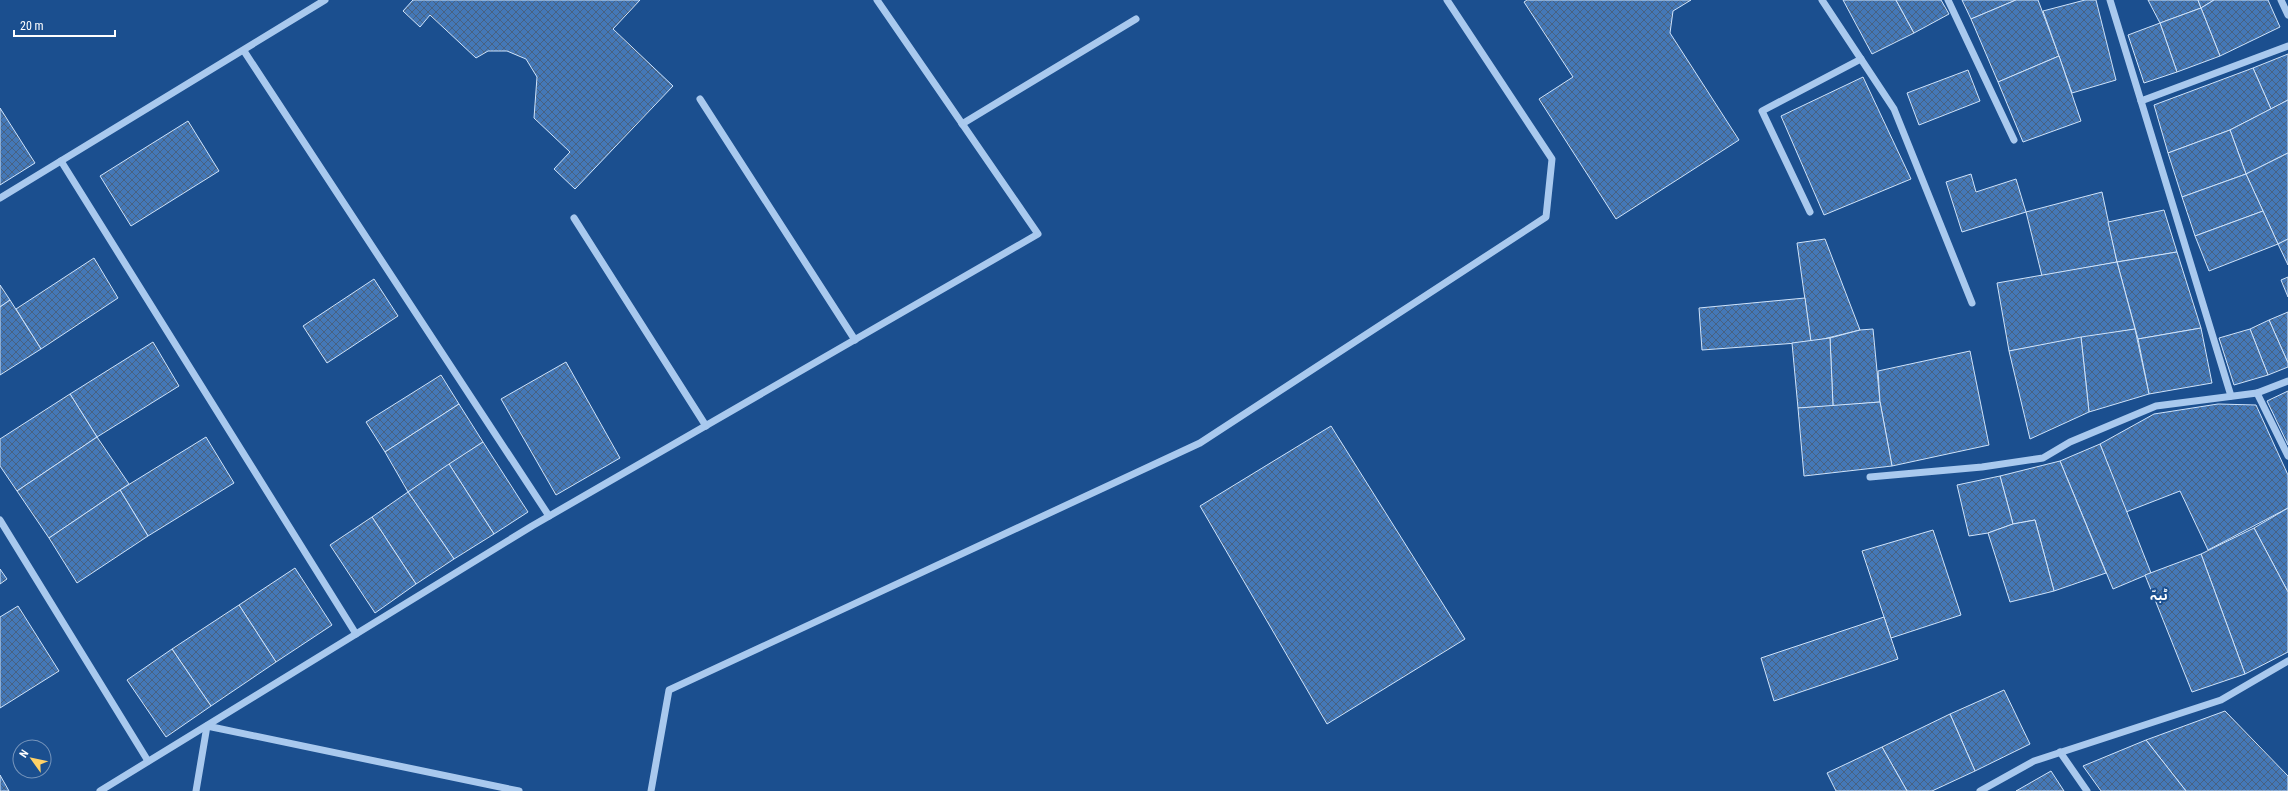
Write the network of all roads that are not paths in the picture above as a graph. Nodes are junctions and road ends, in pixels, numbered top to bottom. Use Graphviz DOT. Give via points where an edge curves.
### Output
graph roads {
  1 [pos="325,0"];
  2 [pos="877,0"];
  3 [pos="1447,0"];
  4 [pos="1822,0"];
  5 [pos="1948,0"];
  6 [pos="2110,0"];
  7 [pos="2281,0"];
  8 [pos="2288,15"];
  9 [pos="1136,19"];
  10 [pos="2288,46"];
  11 [pos="244,51"];
  12 [pos="1861,59"];
  13 [pos="700,99"];
  14 [pos="2141,101"];
  15 [pos="962,124"];
  16 [pos="2014,140"];
  17 [pos="61,161"];
  18 [pos="0,198"];
  19 [pos="1810,212"];
  20 [pos="574,218"];
  21 [pos="1972,302"];
  22 [pos="855,340"];
  23 [pos="2288,381"];
  24 [pos="2257,393"];
  25 [pos="2231,396"];
  26 [pos="706,426"];
  27 [pos="2288,456"];
  28 [pos="1870,477"];
  29 [pos="549,516"];
  30 [pos="0,520"];
  31 [pos="356,634"];
  32 [pos="2288,661"];
  33 [pos="207,726"];
  34 [pos="2060,752"];
  35 [pos="148,761"];
  36 [pos="100,791"];
  37 [pos="196,791"];
  38 [pos="520,791"];
  39 [pos="651,791"];
  40 [pos="1980,791"];
  41 [pos="2087,791"];
  1 -- 11 [label="street"];
  2 -- 15 [label="street"];
  3 -- 39 [label="street" via="1552,159 1546,217 1200,443 669,690"];
  4 -- 12 [label="street"];
  5 -- 16 [label="street"];
  6 -- 14 [label="street"];
  7 -- 8 [label="street"];
  9 -- 15 [label="street"];
  10 -- 14 [label="street"];
  11 -- 17 [label="street"];
  11 -- 29 [label="street"];
  12 -- 19 [label="street" via="1762,111"];
  12 -- 21 [label="street" via="1894,109"];
  13 -- 22 [label="street"];
  14 -- 25 [label="street"];
  15 -- 22 [label="street" via="1038,234"];
  17 -- 18 [label="street"];
  17 -- 31 [label="street"];
  20 -- 26 [label="street"];
  22 -- 26 [label="street"];
  23 -- 24 [label="street"];
  24 -- 25 [label="street"];
  24 -- 27 [label="street"];
  25 -- 28 [label="street" via="2156,406 2070,442 2043,458 1982,467"];
  26 -- 29 [label="street"];
  29 -- 31 [label="street"];
  30 -- 35 [label="street"];
  31 -- 33 [label="street"];
  32 -- 34 [label="street" via="2221,700"];
  33 -- 35 [label="street"];
  33 -- 37 [label="street"];
  33 -- 38 [label="street"];
  34 -- 40 [label="street" via="2034,760"];
  34 -- 41 [label="street"];
  35 -- 36 [label="street"];
}
